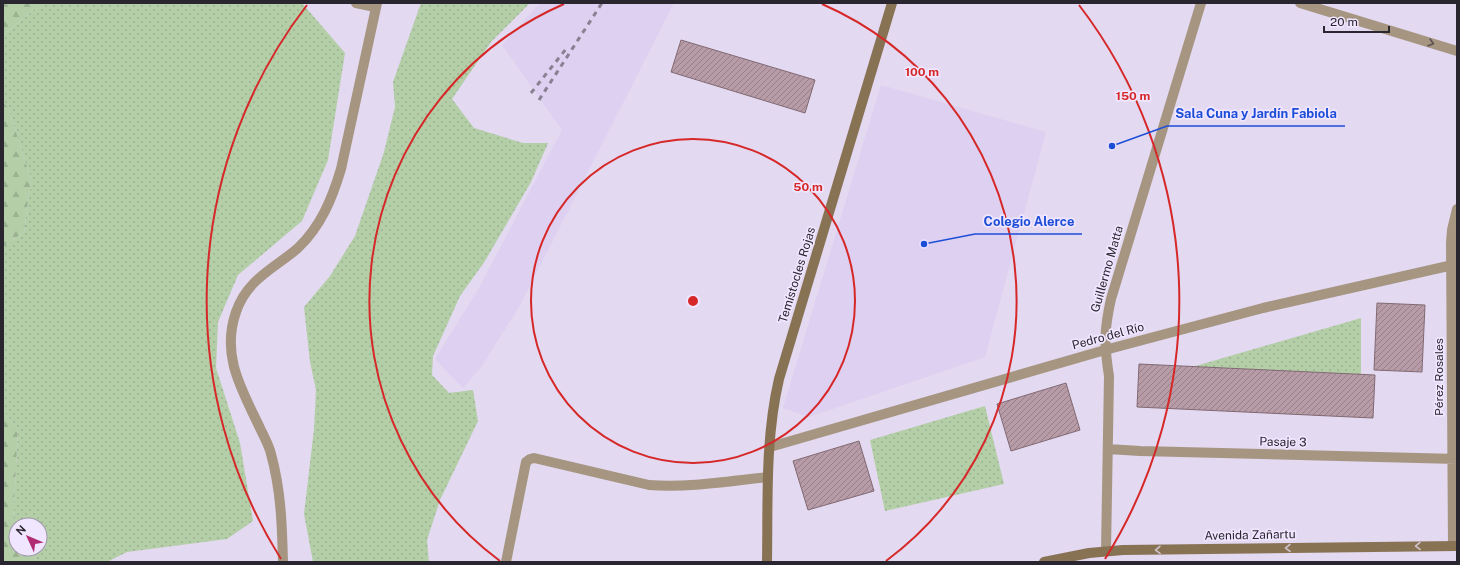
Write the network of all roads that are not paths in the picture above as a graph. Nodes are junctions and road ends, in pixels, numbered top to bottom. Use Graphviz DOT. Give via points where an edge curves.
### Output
graph roads {
  1 [pos="356,3"];
  2 [pos="892,3"];
  3 [pos="1201,3"];
  4 [pos="1300,3"];
  5 [pos="376,5"];
  6 [pos="1457,51"];
  7 [pos="1457,209"];
  8 [pos="1454,264"];
  9 [pos="1105,350"];
  10 [pos="770,447"];
  11 [pos="1108,449"];
  12 [pos="1455,459"];
  13 [pos="768,477"];
  14 [pos="1455,546"];
  15 [pos="1106,551"];
  16 [pos="283,562"];
  17 [pos="506,562"];
  18 [pos="767,562"];
  19 [pos="1044,562"];
  1 -- 5 [label="street"];
  2 -- 10 [label="street, Temístocles Rojas" via="779,379 772,413"];
  3 -- 9 [label="street, Guillermo Matta" via="1111,299 1104,334"];
  4 -- 6 [label="street, one-way"];
  5 -- 16 [label="street" via="341,169 333,195 323,217 298,248 269,269 249,288 236,311 230,336 232,360 238,382 273,459 282,509"];
  7 -- 8 [label="street, Pérez Rosales" via="1452,230"];
  8 -- 9 [label="street, Pedro del Río" via="1263,308"];
  8 -- 12 [label="street, Pérez Rosales"];
  9 -- 10 [label="street, Pedro del Río"];
  9 -- 11 [label="street, Guillermo Matta" via="1109,376"];
  10 -- 13 [label="street, Temístocles Rojas"];
  11 -- 12 [label="street, Pasaje 3"];
  11 -- 15 [label="street, Guillermo Matta"];
  12 -- 14 [label="street, Pérez Rosales"];
  13 -- 17 [label="street" via="683,485 649,485 530,459 526,462"];
  13 -- 18 [label="street, Temístocles Rojas"];
  14 -- 15 [label="street, Avenida Zañartu, one-way"];
  15 -- 19 [label="street, Avenida Zañartu"];
}
